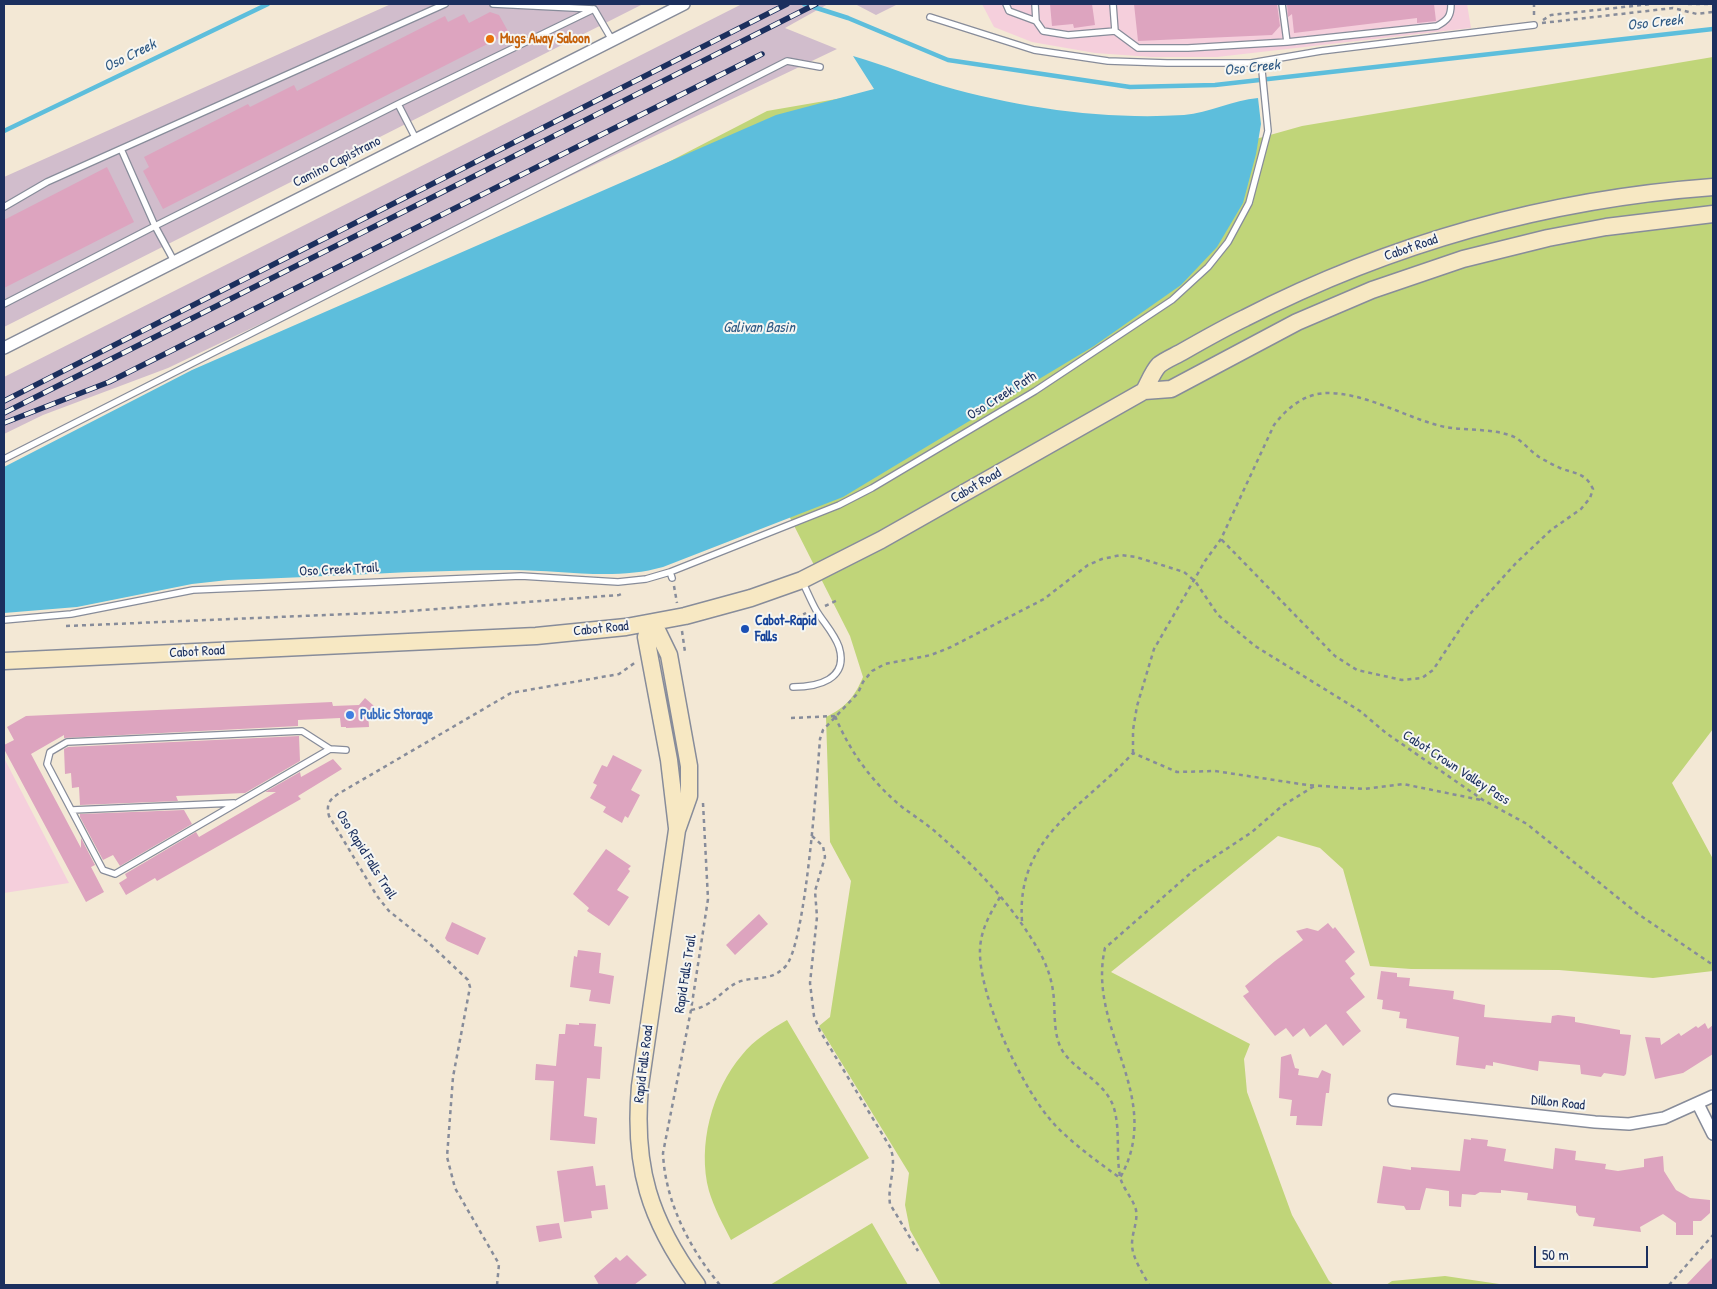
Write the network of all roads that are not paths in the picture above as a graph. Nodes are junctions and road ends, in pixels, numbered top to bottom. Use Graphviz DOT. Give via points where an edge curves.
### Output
graph roads {
  1 [pos="445,4"];
  2 [pos="493,4"];
  3 [pos="684,4"];
  4 [pos="1006,4"];
  5 [pos="1035,4"];
  6 [pos="1113,4"];
  7 [pos="1282,4"];
  8 [pos="1451,4"];
  9 [pos="594,10"];
  10 [pos="930,17"];
  11 [pos="1036,21"];
  12 [pos="1534,25"];
  13 [pos="1115,31"];
  14 [pos="612,40"];
  15 [pos="1287,42"];
  16 [pos="1262,66"];
  17 [pos="820,67"];
  18 [pos="398,104"];
  19 [pos="416,139"];
  20 [pos="121,149"];
  21 [pos="1713,187"];
  22 [pos="4,207"];
  23 [pos="1713,214"];
  24 [pos="155,226"];
  25 [pos="174,262"];
  26 [pos="4,304"];
  27 [pos="5,345"];
  28 [pos="1144,391"];
  29 [pos="4,459"];
  30 [pos="671,575"];
  31 [pos="802,580"];
  32 [pos="4,620"];
  33 [pos="653,622"];
  34 [pos="4,661"];
  35 [pos="793,687"];
  36 [pos="330,749"];
  37 [pos="346,750"];
  38 [pos="237,803"];
  39 [pos="72,810"];
  40 [pos="677,830"];
  41 [pos="1713,1096"];
  42 [pos="1394,1100"];
  43 [pos="1698,1104"];
  44 [pos="1713,1134"];
  45 [pos="697,1285"];
  1 -- 20 [label="lane"];
  2 -- 9 [label="lane"];
  3 -- 14 [label="street, Camino Capistrano"];
  4 -- 11 [label="lane" via="1010,11"];
  5 -- 11 [label="lane"];
  6 -- 13 [label="lane"];
  7 -- 15 [label="lane"];
  8 -- 15 [label="lane" via="1447,21 1437,26"];
  9 -- 14 [label="lane"];
  9 -- 18 [label="lane"];
  10 -- 16 [label="lane" via="1034,50 1108,62"];
  11 -- 13 [label="lane" via="1043,31 1068,35"];
  12 -- 16 [label="lane" via="1321,51"];
  13 -- 15 [label="lane" via="1138,48"];
  14 -- 19 [label="street, Camino Capistrano"];
  16 -- 30 [label="lane, Oso Creek Path" via="1268,132 1250,202 1228,242 1208,267 1172,300 1035,391 872,488"];
  17 -- 29 [label="lane" via="786,61"];
  18 -- 19 [label="lane"];
  18 -- 24 [label="lane"];
  19 -- 25 [label="street, Camino Capistrano"];
  20 -- 22 [label="lane" via="47,182"];
  20 -- 24 [label="lane"];
  21 -- 28 [label="main road, Cabot Road" via="1600,200 1528,215 1456,232 1365,264 1218,332 1159,366"];
  23 -- 28 [label="main road, Cabot Road" via="1606,227 1463,259 1372,290 1297,322 1171,389"];
  24 -- 25 [label="lane"];
  24 -- 26 [label="lane"];
  25 -- 27 [label="street, Camino Capistrano"];
  28 -- 31 [label="main road, Cabot Road" via="881,540"];
  30 -- 32 [label="lane, Oso Creek Trail" via="618,582 521,576 193,590 71,614"];
  31 -- 33 [label="main road, Cabot Road" via="751,598"];
  31 -- 35 [label="lane" via="839,648 839,662 837,671 825,682"];
  33 -- 34 [label="main road, Cabot Road" via="536,636"];
  33 -- 40 [label="main road, Rapid Falls Road" via="646,637 669,760"];
  33 -- 40 [label="main road, Rapid Falls Road" via="669,655 688,766 689,796"];
  36 -- 37 [label="lane"];
  36 -- 38 [label="lane"];
  36 -- 39 [label="lane" via="302,731 67,742 50,752 47,764"];
  38 -- 39 [label="lane"];
  38 -- 39 [label="lane" via="115,874 103,870"];
  40 -- 45 [label="main road, Rapid Falls Road" via="637,1124 651,1204 671,1247"];
  41 -- 43 [label="street, Dillon Road"];
  42 -- 43 [label="street, Dillon Road" via="1629,1124 1664,1118"];
  43 -- 44 [label="street"];
}
